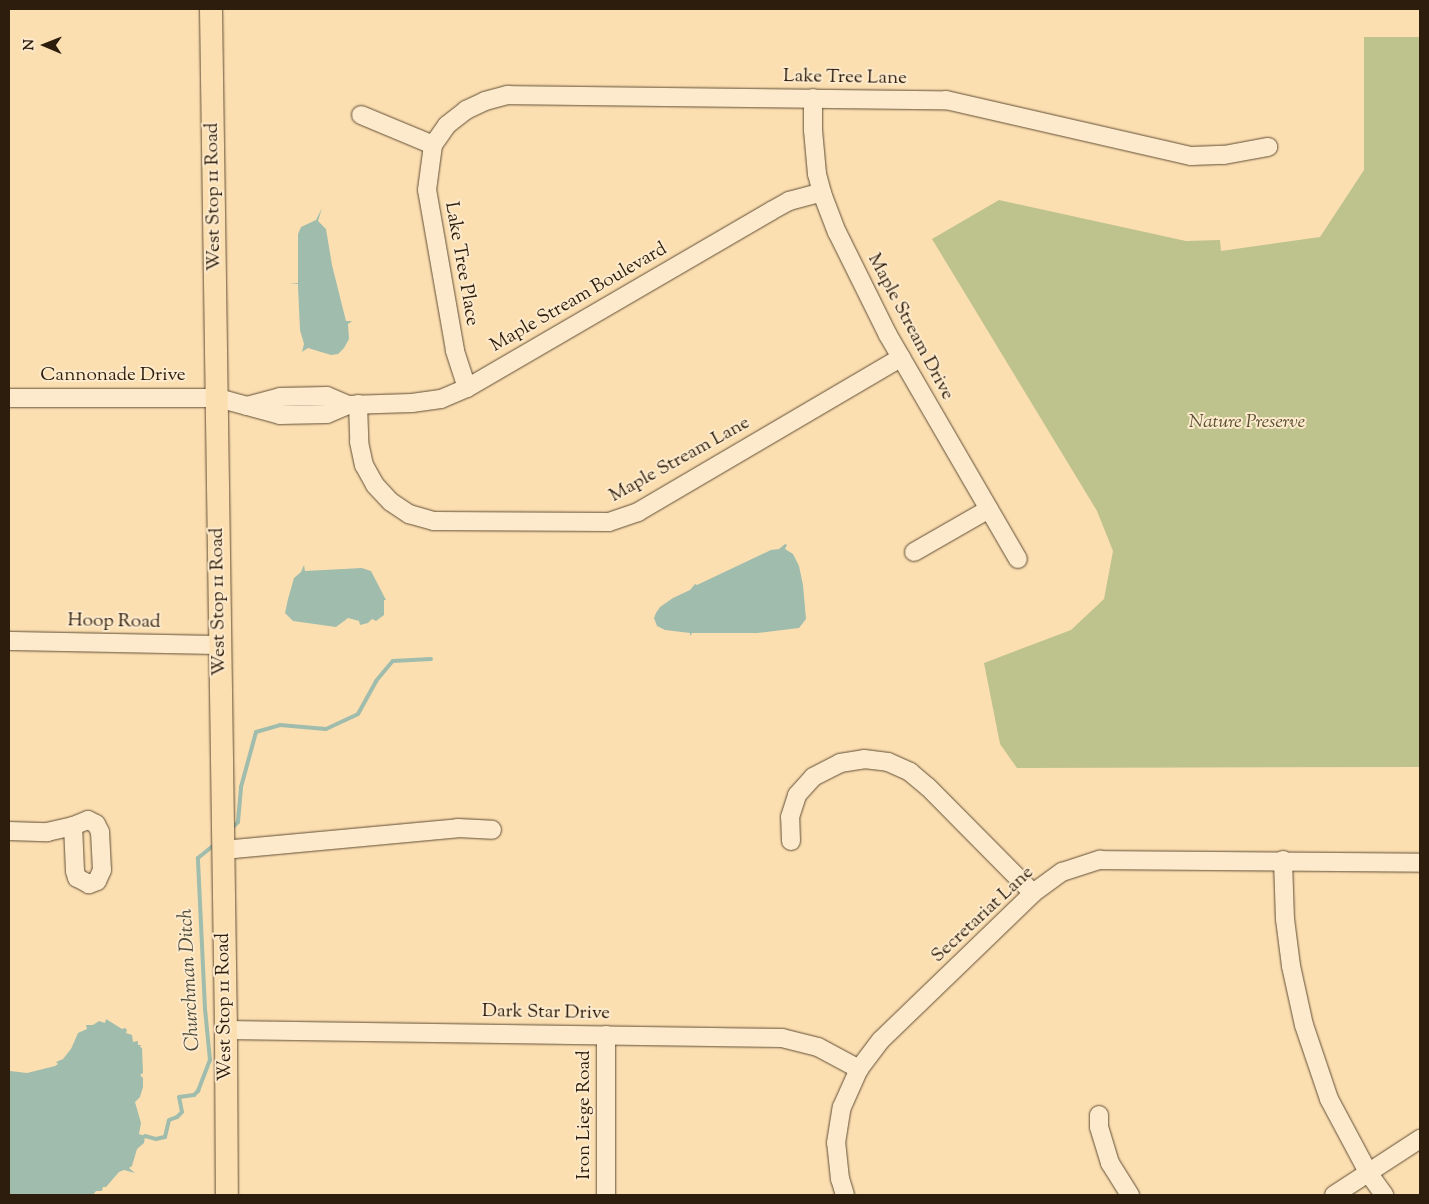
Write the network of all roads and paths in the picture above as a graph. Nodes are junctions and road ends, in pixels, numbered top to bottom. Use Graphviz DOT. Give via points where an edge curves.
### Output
graph roads {
  1 [pos="211,9"];
  2 [pos="813,98"];
  3 [pos="361,115"];
  4 [pos="433,145"];
  5 [pos="1268,148"];
  6 [pos="822,192"];
  7 [pos="901,358"];
  8 [pos="467,388"];
  9 [pos="9,398"];
  10 [pos="218,398"];
  11 [pos="353,404"];
  12 [pos="989,509"];
  13 [pos="914,552"];
  14 [pos="1018,559"];
  15 [pos="9,641"];
  16 [pos="220,645"];
  17 [pos="73,826"];
  18 [pos="492,830"];
  19 [pos="9,831"];
  20 [pos="791,841"];
  21 [pos="223,850"];
  22 [pos="1282,860"];
  23 [pos="1420,863"];
  24 [pos="1033,893"];
  25 [pos="226,1030"];
  26 [pos="606,1036"];
  27 [pos="860,1069"];
  28 [pos="1099,1115"];
  29 [pos="1420,1138"];
  30 [pos="1369,1174"];
  31 [pos="226,1195"];
  32 [pos="606,1195"];
  33 [pos="845,1195"];
  34 [pos="1130,1195"];
  35 [pos="1334,1195"];
  36 [pos="1384,1195"];
  1 -- 10 [label="main road, West Stop 11 Road"];
  2 -- 4 [label="street, Lake Tree Lane" via="508,95 466,110 447,125"];
  2 -- 5 [label="street, Lake Tree Lane" via="946,100 1191,156"];
  2 -- 6 [label="street, Maple Stream Drive" via="814,151"];
  3 -- 4 [label="street"];
  4 -- 8 [label="street, Lake Tree Place" via="426,190 455,350"];
  6 -- 7 [label="street, Maple Stream Drive" via="844,248"];
  6 -- 8 [label="street, Maple Stream Boulevard" via="789,201"];
  7 -- 11 [label="street, Maple Stream Lane" via="638,512 609,522 434,521 410,514 391,502 375,485 364,465"];
  7 -- 12 [label="street, Maple Stream Drive"];
  8 -- 11 [label="street, Maple Stream Boulevard" via="441,399"];
  9 -- 10 [label="street, Cannonade Drive"];
  10 -- 11 [label="street, Maple Stream Boulevard" via="280,415 326,414"];
  10 -- 16 [label="main road, West Stop 11 Road"];
  12 -- 13 [label="street"];
  12 -- 14 [label="street, Maple Stream Drive"];
  15 -- 16 [label="street, Hoop Road"];
  16 -- 21 [label="main road, West Stop 11 Road"];
  17 -- 19 [label="street" via="47,832"];
  18 -- 21 [label="street" via="458,828"];
  20 -- 24 [label="street" via="790,817 797,795 813,778 840,763 864,759 888,762 910,772 928,787"];
  21 -- 25 [label="main road, West Stop 11 Road"];
  22 -- 23 [label="street, Secretariat Lane"];
  22 -- 24 [label="street, Secretariat Lane" via="1100,860 1062,872"];
  22 -- 30 [label="street" via="1291,966 1304,1025 1329,1099"];
  24 -- 27 [label="street, Secretariat Lane" via="881,1040"];
  25 -- 26 [label="street, Dark Star Drive"];
  25 -- 31 [label="main road, West Stop 11 Road"];
  26 -- 27 [label="street, Dark Star Drive" via="782,1038 818,1047"];
  26 -- 32 [label="street, Iron Liege Road"];
  27 -- 33 [label="street, Secretariat Lane" via="842,1107 836,1143"];
  28 -- 34 [label="street" via="1099,1127 1110,1163"];
  29 -- 30 [label="street"];
  30 -- 35 [label="street"];
  30 -- 36 [label="street"];
}
